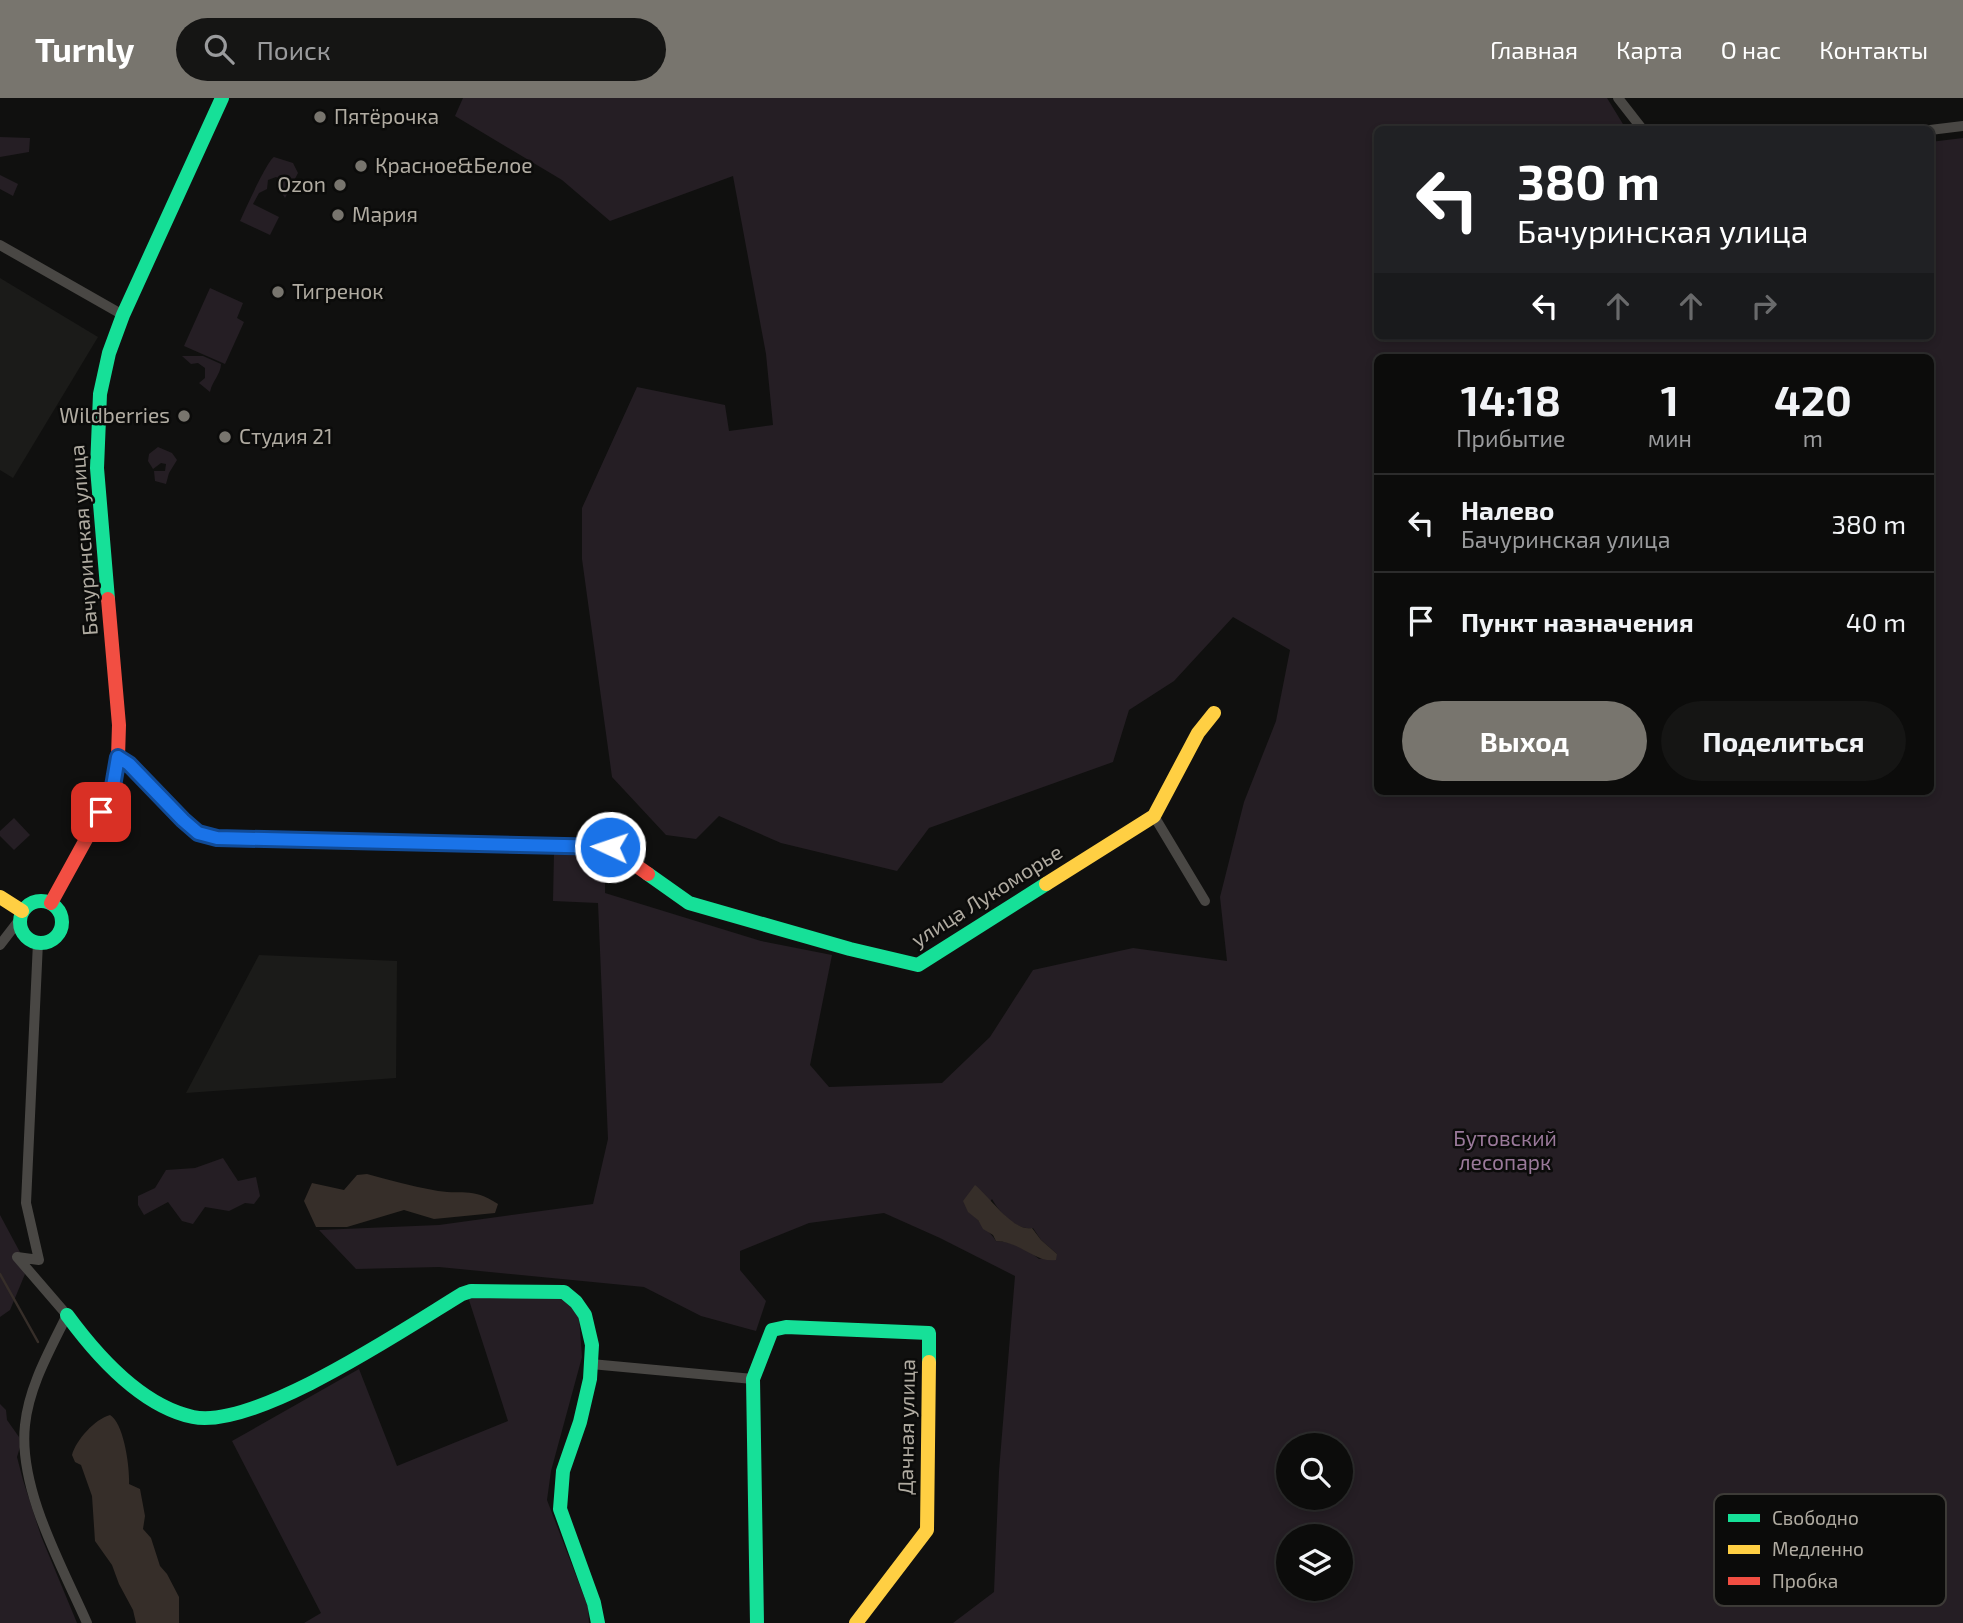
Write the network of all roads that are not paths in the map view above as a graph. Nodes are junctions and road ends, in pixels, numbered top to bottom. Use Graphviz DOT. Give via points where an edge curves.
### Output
graph roads {
  1 [pos="222,98"];
  2 [pos="1618,98"];
  3 [pos="1640,126"];
  4 [pos="1963,126"];
  5 [pos="1934,130"];
  6 [pos="0,245"];
  7 [pos="123,315"];
  8 [pos="1214,713"];
  9 [pos="118,757"];
  10 [pos="1154,816"];
  11 [pos="0,897"];
  12 [pos="1205,901"];
  13 [pos="51,903"];
  14 [pos="21,915"];
  15 [pos="38,943"];
  16 [pos="0,945"];
  17 [pos="67,1315"];
  18 [pos="591,1364"];
  19 [pos="752,1379"];
  20 [pos="87,1623"];
  21 [pos="598,1623"];
  22 [pos="757,1623"];
  23 [pos="856,1623"];
  1 -- 7 [label="street, Бачуринская улица"];
  2 -- 3 [label="street"];
  4 -- 5 [label="street"];
  6 -- 7 [label="street"];
  7 -- 9 [label="street, Бачуринская улица" via="102,381 97,436"];
  8 -- 10 [label="street, улица Лукоморье" via="1198,733"];
  9 -- 10 [label="street, улица Лукоморье" via="198,833 217,838 610,847 689,903 918,965"];
  9 -- 13 [label="street, Бачуринская улица" via="112,792"];
  10 -- 12 [label="street"];
  11 -- 14 [label="street"];
  13 -- 14 [label="street" via="35,901"];
  13 -- 15 [label="street" via="61,916 59,932"];
  14 -- 15 [label="street" via="24,935"];
  14 -- 16 [label="street"];
  15 -- 17 [label="street" via="26,1203 39,1260 17,1257"];
  17 -- 18 [label="street" via="128,1385 200,1419 279,1399 471,1291 564,1292 577,1299 590,1329"];
  17 -- 20 [label="street" via="31,1396 24,1426 32,1488"];
  18 -- 19 [label="street"];
  18 -- 21 [label="street" via="559,1495"];
  19 -- 22 [label="street, Дачная улица"];
  19 -- 23 [label="street, Дачная улица" via="772,1330 929,1333 927,1530"];
}
